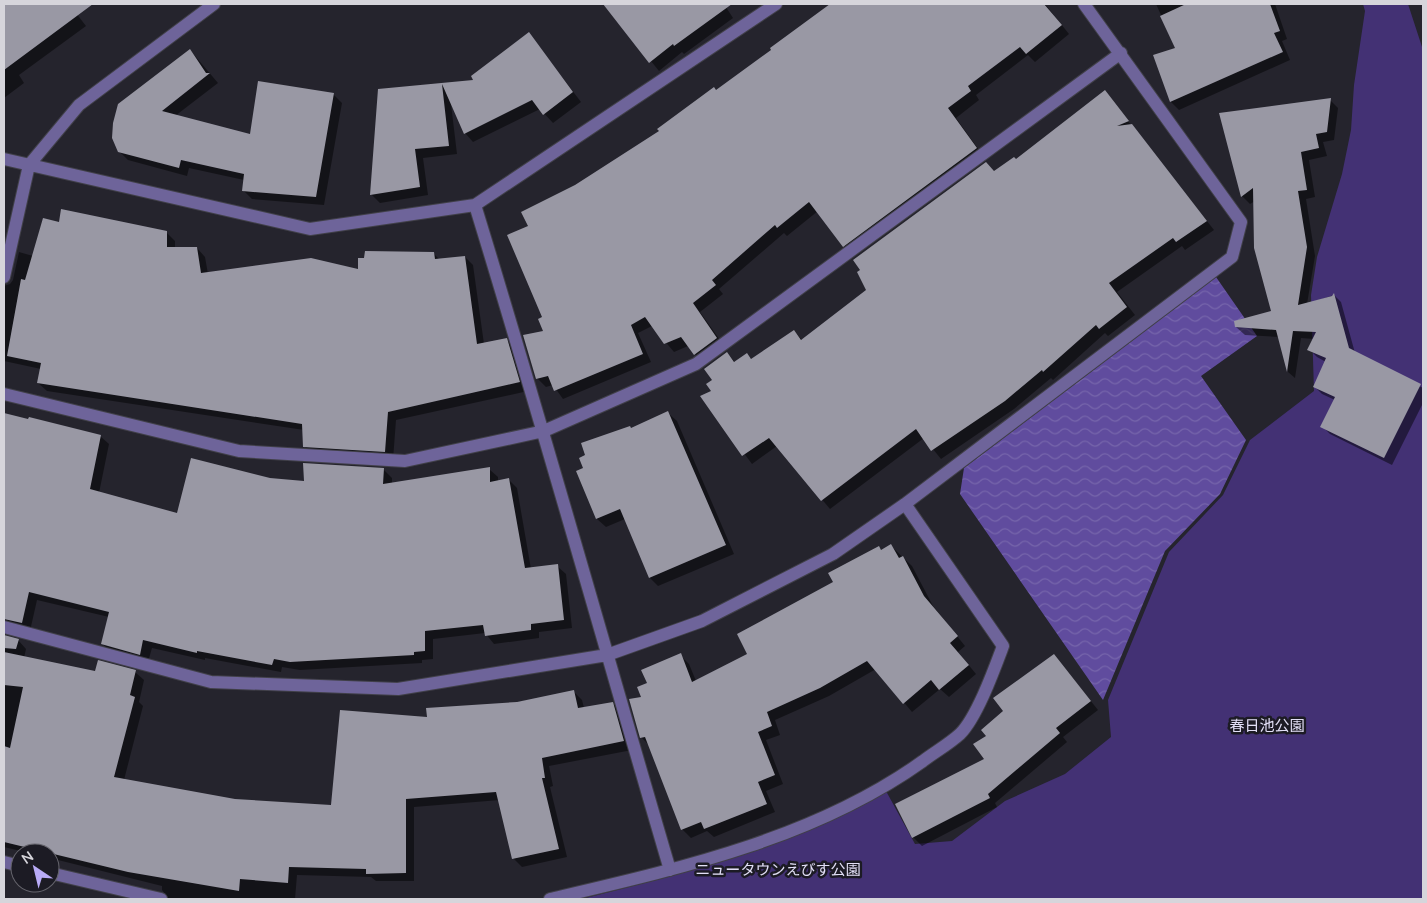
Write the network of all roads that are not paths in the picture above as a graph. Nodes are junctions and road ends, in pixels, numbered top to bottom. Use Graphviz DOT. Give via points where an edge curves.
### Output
graph roads {
  1 [pos="214,4"];
  2 [pos="776,4"];
  3 [pos="1084,4"];
  4 [pos="1121,54"];
  5 [pos="4,159"];
  6 [pos="29,165"];
  7 [pos="475,205"];
  8 [pos="4,277"];
  9 [pos="4,394"];
  10 [pos="544,431"];
  11 [pos="905,504"];
  12 [pos="4,627"];
  13 [pos="606,655"];
  14 [pos="670,870"];
  15 [pos="60,875"];
  16 [pos="161,899"];
  17 [pos="550,899"];
  1 -- 6 [label="street" via="79,105"];
  2 -- 7 [label="street"];
  3 -- 4 [label="street"];
  4 -- 10 [label="street" via="696,364"];
  4 -- 11 [label="street" via="1241,222 1232,256"];
  5 -- 6 [label="street"];
  6 -- 7 [label="street" via="310,229"];
  6 -- 8 [label="street"];
  7 -- 10 [label="street"];
  9 -- 10 [label="street" via="239,451 405,461"];
  10 -- 13 [label="street"];
  11 -- 13 [label="street" via="833,554 702,621"];
  11 -- 14 [label="street" via="1003,646 985,692 960,734 893,782 822,818"];
  12 -- 13 [label="street" via="211,682 398,689"];
  13 -- 14 [label="street"];
  14 -- 17 [label="street"];
  15 -- 16 [label="street"];
}
